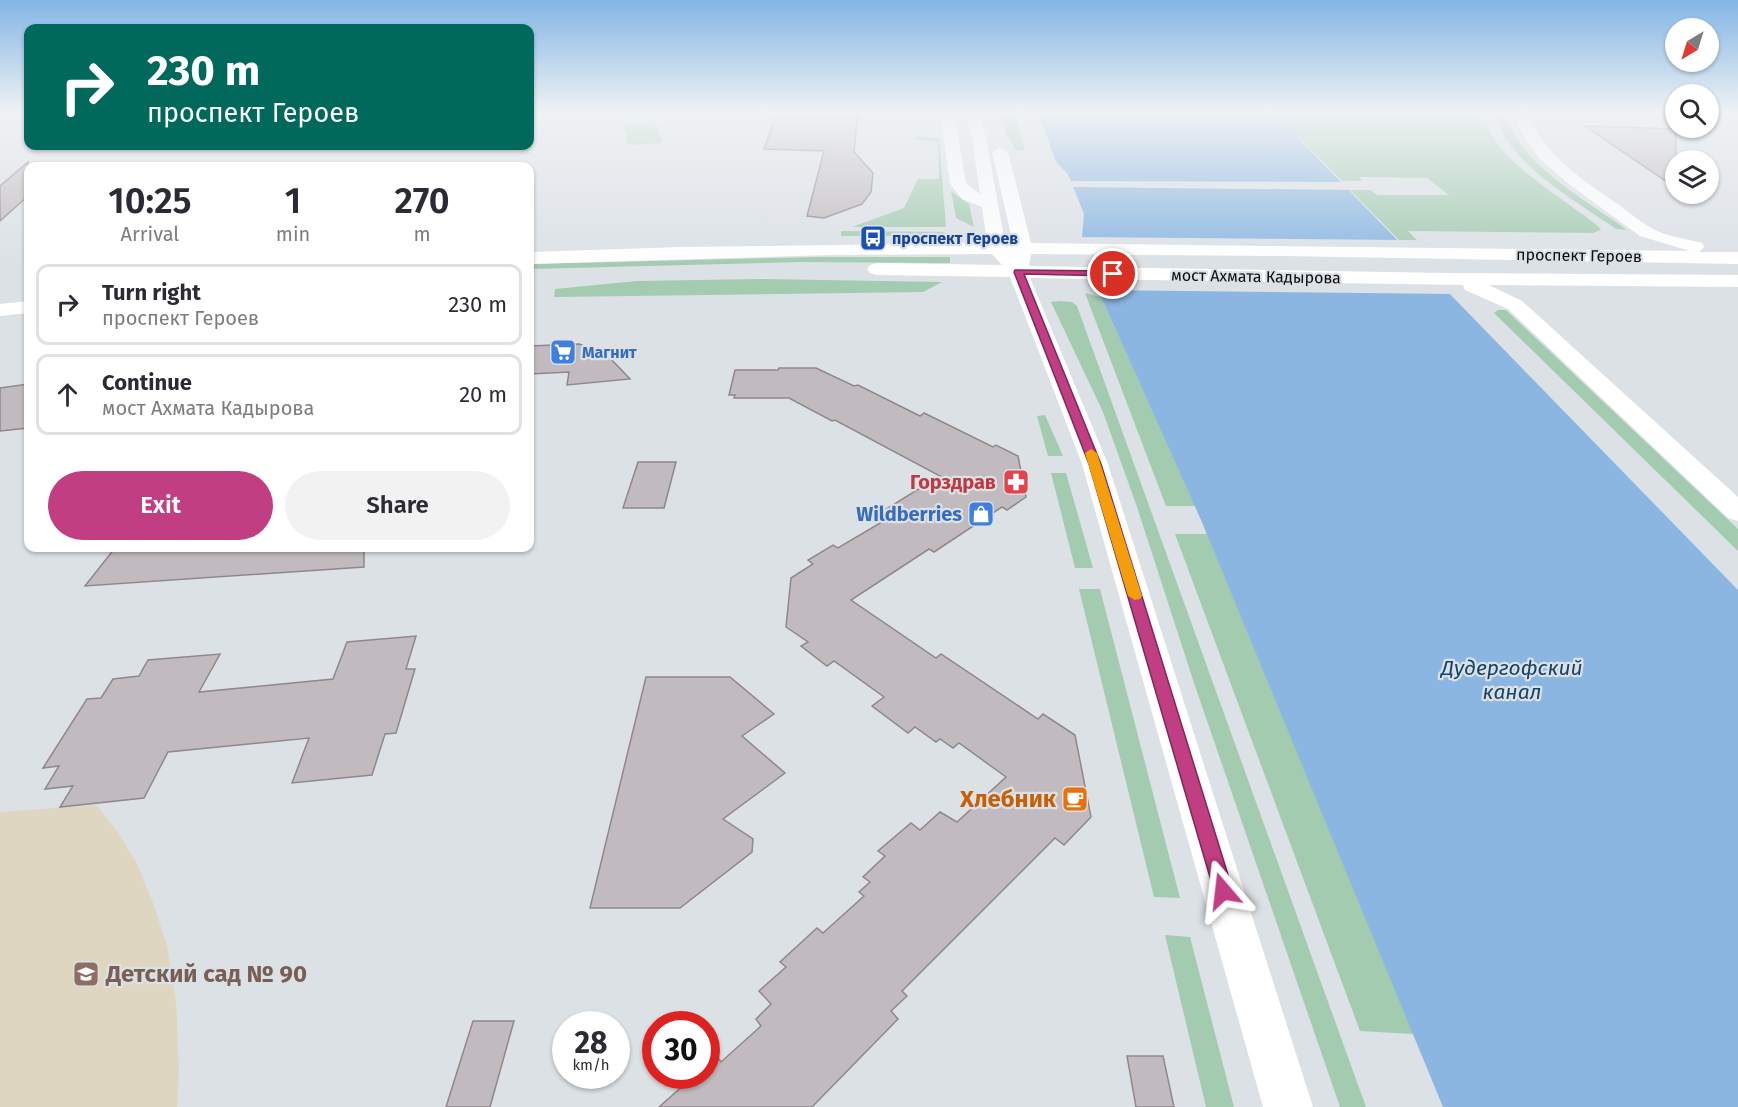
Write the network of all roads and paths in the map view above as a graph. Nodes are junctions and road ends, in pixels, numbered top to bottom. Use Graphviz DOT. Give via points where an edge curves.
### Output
graph roads {
  1 [pos="955,164"];
  2 [pos="984,164"];
  3 [pos="1003,164"];
  4 [pos="1555,164"];
  5 [pos="991,205"];
  6 [pos="1649,234"];
  7 [pos="997,248"];
  8 [pos="1023,248"];
  9 [pos="1420,254"];
  10 [pos="1637,256"];
  11 [pos="1738,257"];
  12 [pos="534,258"];
  13 [pos="1018,272"];
  14 [pos="534,275"];
  15 [pos="1446,279"];
  16 [pos="1522,280"];
  17 [pos="1738,281"];
  18 [pos="24,291"];
  19 [pos="0,293"];
  20 [pos="1510,301"];
  21 [pos="24,307"];
  22 [pos="0,310"];
  23 [pos="24,327"];
  24 [pos="0,329"];
  25 [pos="1738,512"];
  26 [pos="1288,1107"];
  1 -- 5 [label="street" via="958,184 968,195"];
  2 -- 5 [label="street"];
  3 -- 8 [label="street"];
  4 -- 6 [label="street"];
  5 -- 7 [label="street"];
  6 -- 10 [label="street" via="1653,240 1650,246"];
  6 -- 11 [label="street"];
  7 -- 8 [label="street"];
  7 -- 12 [label="street" via="750,250"];
  7 -- 13 [label="street"];
  8 -- 9 [label="street, мост Ахмата Кадырова"];
  8 -- 13 [label="street"];
  9 -- 10 [label="street, проспект Героев"];
  10 -- 11 [label="street, проспект Героев"];
  13 -- 14 [label="street" via="825,268"];
  13 -- 15 [label="street, мост Ахмата Кадырова"];
  13 -- 26 [label="street" via="1095,464"];
  15 -- 16 [label="street, проспект Героев"];
  15 -- 20 [label="street"];
  16 -- 17 [label="street, проспект Героев"];
  16 -- 20 [label="street" via="1508,290"];
  18 -- 19 [label="street"];
  20 -- 25 [label="street"];
  21 -- 22 [label="street"];
  23 -- 24 [label="street"];
}
